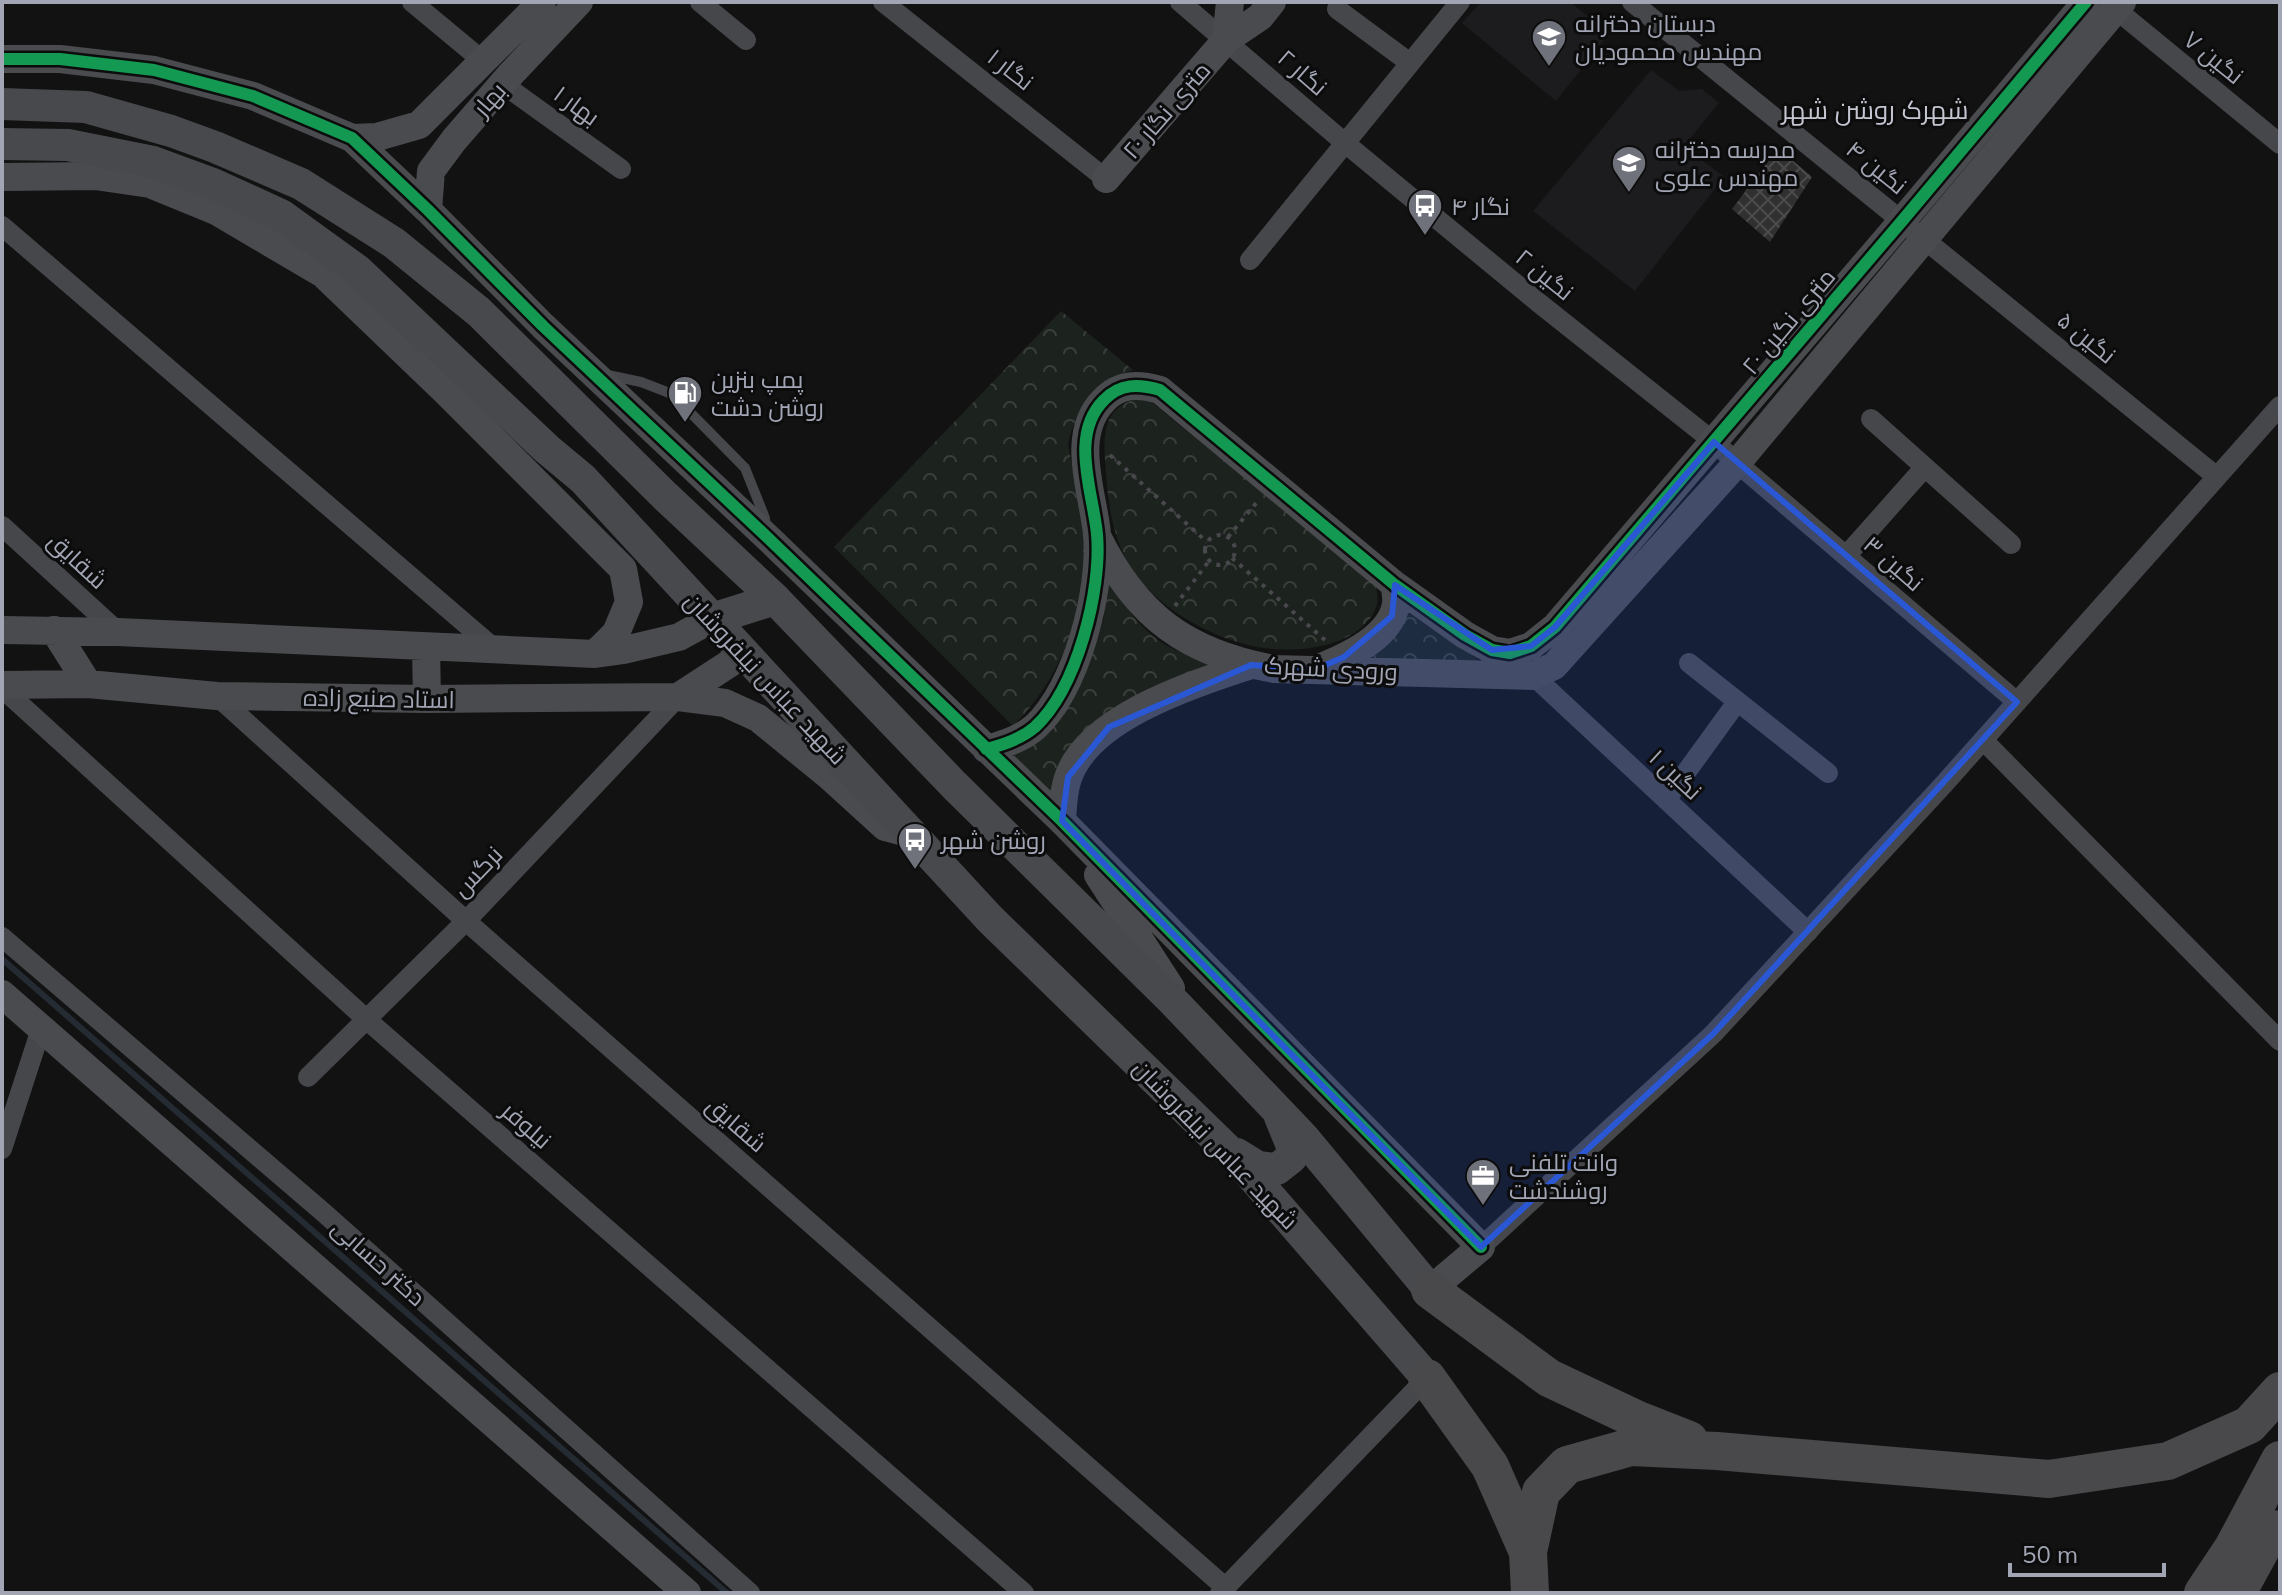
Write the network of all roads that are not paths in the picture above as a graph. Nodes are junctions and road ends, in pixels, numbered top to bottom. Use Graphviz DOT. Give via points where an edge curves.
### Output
graph roads {
  1 [pos="412,2"];
  2 [pos="542,2"];
  3 [pos="579,2"];
  4 [pos="700,2"];
  5 [pos="883,2"];
  6 [pos="1180,2"];
  7 [pos="1230,2"];
  8 [pos="1272,2"];
  9 [pos="1460,2"];
  10 [pos="1632,2"];
  11 [pos="2086,2"];
  12 [pos="2114,4"];
  13 [pos="1337,9"];
  14 [pos="746,40"];
  15 [pos="1226,40"];
  16 [pos="2,59"];
  17 [pos="483,61"];
  18 [pos="1410,63"];
  19 [pos="503,84"];
  20 [pos="2,104"];
  21 [pos="352,138"];
  22 [pos="1345,143"];
  23 [pos="2,144"];
  24 [pos="2280,144"];
  25 [pos="621,169"];
  26 [pos="2,177"];
  27 [pos="1106,179"];
  28 [pos="428,210"];
  29 [pos="1902,221"];
  30 [pos="2,226"];
  31 [pos="1925,239"];
  32 [pos="1250,260"];
  33 [pos="543,326"];
  34 [pos="543,369"];
  35 [pos="586,371"];
  36 [pos="2280,406"];
  37 [pos="1871,419"];
  38 [pos="1714,442"];
  39 [pos="560,460"];
  40 [pos="1737,463"];
  41 [pos="1925,467"];
  42 [pos="2217,477"];
  43 [pos="537,484"];
  44 [pos="2,526"];
  45 [pos="1097,535"];
  46 [pos="768,538"];
  47 [pos="2011,544"];
  48 [pos="1846,556"];
  49 [pos="1395,585"];
  50 [pos="775,599"];
  51 [pos="712,619"];
  52 [pos="2,630"];
  53 [pos="54,630"];
  54 [pos="118,632"];
  55 [pos="426,647"];
  56 [pos="495,649"];
  57 [pos="1510,653"];
  58 [pos="595,654"];
  59 [pos="744,654"];
  60 [pos="1689,663"];
  61 [pos="1251,665"];
  62 [pos="1316,669"];
  63 [pos="1532,676"];
  64 [pos="88,684"];
  65 [pos="2,686"];
  66 [pos="217,696"];
  67 [pos="678,697"];
  68 [pos="427,699"];
  69 [pos="1737,702"];
  70 [pos="2017,702"];
  71 [pos="1983,740"];
  72 [pos="986,749"];
  73 [pos="1828,773"];
  74 [pos="1666,800"];
  75 [pos="1062,821"];
  76 [pos="911,833"];
  77 [pos="466,921"];
  78 [pos="1808,932"];
  79 [pos="2,937"];
  80 [pos="2,994"];
  81 [pos="366,1019"];
  82 [pos="1195,1024"];
  83 [pos="41,1029"];
  84 [pos="2280,1041"];
  85 [pos="308,1077"];
  86 [pos="1277,1110"];
  87 [pos="1224,1147"];
  88 [pos="2,1149"];
  89 [pos="1481,1247"];
  90 [pos="1430,1290"];
  91 [pos="1427,1378"];
  92 [pos="2280,1391"];
  93 [pos="1717,1451"];
  94 [pos="2280,1460"];
  95 [pos="2280,1514"];
  96 [pos="1528,1552"];
  97 [pos="1223,1590"];
  98 [pos="687,1593"];
  99 [pos="750,1593"];
  100 [pos="1024,1593"];
  101 [pos="1530,1593"];
  102 [pos="2203,1593"];
  103 [pos="2237,1593"];
  1 -- 17 [label="street"];
  2 -- 17 [label="street, بهار"];
  3 -- 19 [label="street, بهار"];
  4 -- 14 [label="street"];
  5 -- 27 [label="street, نگار ۱"];
  6 -- 15 [label="street, نگار ۲"];
  7 -- 15 [label="street, ۲۰ متری نگار"];
  8 -- 15 [label="street, ۲۰ متری نگار"];
  9 -- 18 [label="street"];
  10 -- 29 [label="street, نگین ۴"];
  11 -- 29 [label="street, ۲۰ متری نگین"];
  12 -- 24 [label="street, نگین ۷"];
  12 -- 31 [label="street"];
  13 -- 18 [label="street"];
  15 -- 22 [label="street, نگار ۲"];
  15 -- 27 [label="street, ۲۰ متری نگار"];
  16 -- 21 [label="street" via="60,59 154,70 253,96"];
  17 -- 21 [label="street, بهار" via="419,125"];
  18 -- 22 [label="street"];
  19 -- 25 [label="street, بهار ۱"];
  19 -- 28 [label="street, بهار" via="431,171"];
  20 -- 34 [label="main road" via="86,107 171,131 301,184 394,243"];
  21 -- 28 [label="street"];
  22 -- 32 [label="street"];
  22 -- 38 [label="street, نگین ۲"];
  23 -- 39 [label="main road, شهید عباس نیلفروشان" via="68,145 153,162 281,215 357,270"];
  26 -- 43 [label="street" via="95,176 150,184 216,211 323,274"];
  28 -- 33 [label="street"];
  29 -- 31 [label="street, نگین ۴"];
  29 -- 38 [label="street, ۲۰ متری نگین"];
  30 -- 56 [label="street"];
  31 -- 40 [label="street"];
  31 -- 42 [label="street, نگین ۵"];
  33 -- 34 [label="street"];
  33 -- 35 [label="street"];
  34 -- 50 [label="main road" via="665,496"];
  35 -- 46 [label="street"];
  35 -- 46 [label="lane" via="672,394 745,468"];
  36 -- 42 [label="street"];
  37 -- 41 [label="street"];
  38 -- 40 [label="street, نگین ۲"];
  38 -- 57 [label="street, ۲۰ متری نگین" via="1555,627 1531,646"];
  39 -- 43 [label="street"];
  39 -- 51 [label="main road, شهید عباس نیلفروشان"];
  40 -- 48 [label="street, نگین ۳"];
  40 -- 63 [label="street" via="1554,666"];
  41 -- 47 [label="street"];
  41 -- 48 [label="street"];
  42 -- 70 [label="street"];
  43 -- 58 [label="street" via="623,569 629,602 616,633"];
  44 -- 54 [label="street, شقایق"];
  45 -- 49 [label="street" via="1087,475 1090,421 1112,392 1143,386 1160,390"];
  45 -- 61 [label="street" via="1123,583 1162,624 1195,644"];
  45 -- 72 [label="street" via="1084,637 1061,691 1034,728"];
  46 -- 72 [label="street"];
  48 -- 70 [label="street, نگین ۳"];
  49 -- 57 [label="street" via="1465,635"];
  49 -- 62 [label="street" via="1392,616 1382,630 1363,646"];
  50 -- 51 [label="main road"];
  50 -- 59 [label="main road"];
  50 -- 82 [label="main road"];
  51 -- 58 [label="street" via="679,637"];
  51 -- 59 [label="main road, شهید عباس نیلفروشان"];
  52 -- 53 [label="street"];
  53 -- 54 [label="street"];
  53 -- 64 [label="street"];
  54 -- 55 [label="street"];
  55 -- 56 [label="street"];
  55 -- 68 [label="street"];
  56 -- 58 [label="street"];
  57 -- 63 [label="street, نگین ۱"];
  59 -- 67 [label="street"];
  59 -- 76 [label="main road, شهید عباس نیلفروشان"];
  60 -- 69 [label="street"];
  61 -- 62 [label="street, ورودی شهرک"];
  61 -- 75 [label="street, ورودی شهرک" via="1167,697 1109,727 1079,757 1068,777"];
  62 -- 63 [label="street, ورودی شهرک"];
  63 -- 74 [label="street, نگین ۱"];
  64 -- 65 [label="street, استاد صنیع زاده"];
  64 -- 66 [label="street, استاد صنیع زاده"];
  65 -- 81 [label="street, نیلوفر"];
  66 -- 68 [label="street, استاد صنیع زاده"];
  66 -- 77 [label="street, شقایق"];
  67 -- 68 [label="street, استاد صنیع زاده"];
  67 -- 76 [label="street, استاد صنیع زاده" via="725,703 758,718 885,827"];
  67 -- 77 [label="street, نرگس"];
  69 -- 73 [label="street"];
  69 -- 74 [label="street"];
  70 -- 71 [label="street"];
  71 -- 78 [label="street"];
  71 -- 84 [label="street"];
  72 -- 75 [label="street"];
  74 -- 78 [label="street, نگین ۱"];
  75 -- 82 [label="street"];
  75 -- 89 [label="street"];
  76 -- 87 [label="main road, شهید عباس نیلفروشان" via="990,919"];
  77 -- 81 [label="street, نرگس"];
  77 -- 97 [label="street, شقایق"];
  78 -- 89 [label="street" via="1713,1034"];
  79 -- 99 [label="street, دکتر حسابی" via="323,1212"];
  80 -- 83 [label="street, دکتر حسابی"];
  81 -- 85 [label="street, نرگس"];
  81 -- 100 [label="street, نیلوفر"];
  82 -- 86 [label="main road"];
  83 -- 88 [label="street"];
  83 -- 98 [label="street, دکتر حسابی"];
  86 -- 87 [label="main road" via="1292,1146 1291,1158 1277,1169 1258,1167"];
  86 -- 90 [label="main road"];
  87 -- 91 [label="main road, شهید عباس نیلفروشان"];
  89 -- 90 [label="street"];
  90 -- 93 [label="highway" via="1549,1378"];
  91 -- 96 [label="highway" via="1490,1466"];
  91 -- 97 [label="street"];
  92 -- 93 [label="highway" via="2249,1425 2168,1461 2049,1479"];
  93 -- 96 [label="highway" via="1631,1447 1567,1465 1541,1492"];
  94 -- 102 [label="highway"];
  95 -- 103 [label="highway"];
  96 -- 101 [label="highway"];
}
